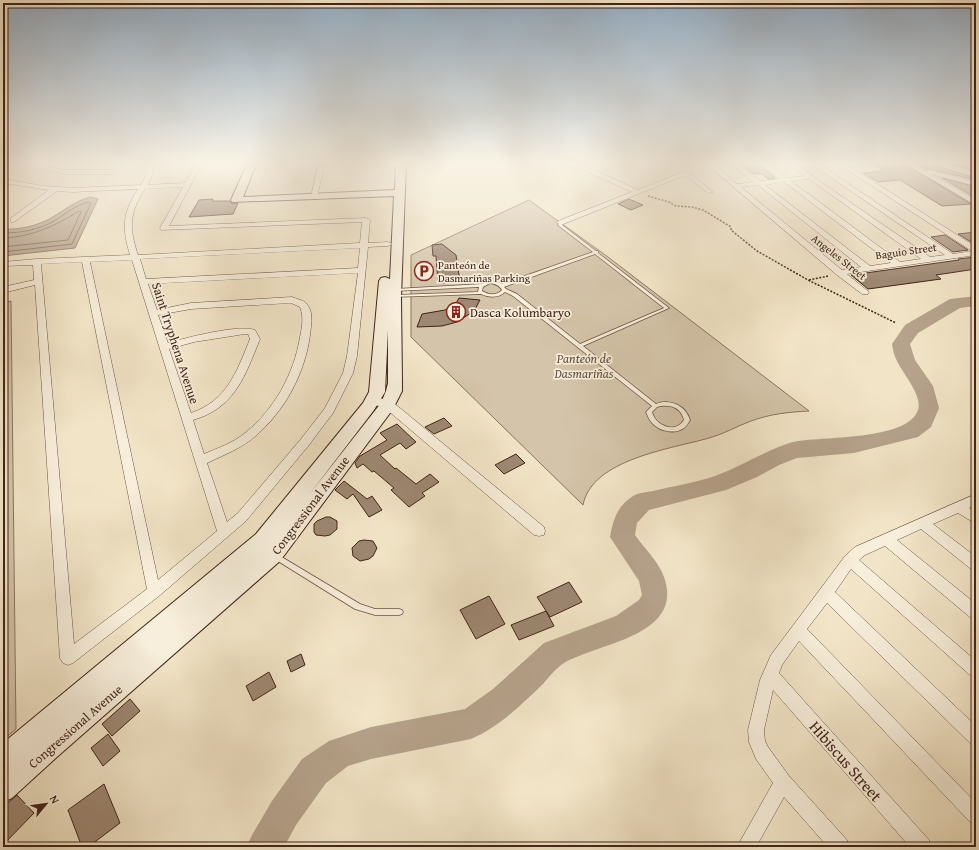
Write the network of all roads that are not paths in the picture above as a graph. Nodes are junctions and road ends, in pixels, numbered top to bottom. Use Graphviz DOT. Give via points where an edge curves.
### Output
graph roads {
  1 [pos="38,202"];
  2 [pos="134,202"];
  3 [pos="178,202"];
  4 [pos="395,202"];
  5 [pos="396,202"];
  6 [pos="614,202"];
  7 [pos="754,202"];
  8 [pos="783,202"];
  9 [pos="814,202"];
  10 [pos="843,202"];
  11 [pos="869,202"];
  12 [pos="900,202"];
  13 [pos="907,206"];
  14 [pos="880,209"];
  15 [pos="858,212"];
  16 [pos="832,215"];
  17 [pos="14,220"];
  18 [pos="561,223"];
  19 [pos="388,244"];
  20 [pos="364,245"];
  21 [pos="597,252"];
  22 [pos="976,252"];
  23 [pos="951,256"];
  24 [pos="135,257"];
  25 [pos="85,259"];
  26 [pos="927,260"];
  27 [pos="37,261"];
  28 [pos="3,264"];
  29 [pos="898,264"];
  30 [pos="867,268"];
  31 [pos="362,270"];
  32 [pos="840,273"];
  33 [pos="38,282"];
  34 [pos="143,282"];
  35 [pos="483,285"];
  36 [pos="425,288"];
  37 [pos="503,288"];
  38 [pos="3,290"];
  39 [pos="865,292"];
  40 [pos="392,293"];
  41 [pos="481,293"];
  42 [pos="426,295"];
  43 [pos="153,313"];
  44 [pos="578,346"];
  45 [pos="164,347"];
  46 [pos="381,402"];
  47 [pos="655,406"];
  48 [pos="187,418"];
  49 [pos="201,461"];
  50 [pos="976,499"];
  51 [pos="959,507"];
  52 [pos="976,519"];
  53 [pos="922,523"];
  54 [pos="540,531"];
  55 [pos="224,532"];
  56 [pos="886,539"];
  57 [pos="273,555"];
  58 [pos="850,560"];
  59 [pos="976,565"];
  60 [pos="154,592"];
  61 [pos="826,593"];
  62 [pos="399,612"];
  63 [pos="976,613"];
  64 [pos="798,630"];
  65 [pos="976,671"];
  66 [pos="770,675"];
  67 [pos="976,737"];
  68 [pos="3,759"];
  69 [pos="783,782"];
  70 [pos="3,789"];
  71 [pos="976,816"];
  72 [pos="746,847"];
  73 [pos="840,847"];
  74 [pos="922,847"];
  1 -- 17 [label="street"];
  2 -- 24 [label="street, Saint Tryphena Avenue" via="128,220 128,235"];
  3 -- 20 [label="street" via="164,228 366,220"];
  4 -- 19 [label="main road, Congressional Avenue"];
  5 -- 40 [label="main road, Congressional Avenue"];
  6 -- 18 [label="street"];
  7 -- 32 [label="street, Angeles Street"];
  8 -- 30 [label="street"];
  9 -- 16 [label="street"];
  10 -- 15 [label="street"];
  11 -- 14 [label="street"];
  12 -- 13 [label="street"];
  13 -- 14 [label="street"];
  13 -- 22 [label="street"];
  14 -- 15 [label="street"];
  14 -- 23 [label="street"];
  15 -- 16 [label="street"];
  15 -- 26 [label="street"];
  16 -- 29 [label="street"];
  18 -- 21 [label="lane" via="560,225"];
  19 -- 20 [label="street"];
  19 -- 40 [label="main road, Congressional Avenue"];
  20 -- 24 [label="street"];
  20 -- 31 [label="street"];
  21 -- 37 [label="lane"];
  21 -- 44 [label="lane" via="667,308"];
  22 -- 23 [label="street, Baguio Street"];
  23 -- 26 [label="street, Baguio Street"];
  24 -- 25 [label="street"];
  24 -- 34 [label="street, Saint Tryphena Avenue"];
  25 -- 27 [label="street"];
  25 -- 60 [label="street"];
  26 -- 29 [label="street, Baguio Street"];
  27 -- 28 [label="street"];
  27 -- 33 [label="street"];
  29 -- 30 [label="street, Baguio Street"];
  30 -- 32 [label="street, Baguio Street"];
  31 -- 34 [label="street"];
  31 -- 55 [label="street" via="352,356 341,389 305,442 242,517"];
  32 -- 39 [label="street, Angeles Street"];
  33 -- 38 [label="street"];
  33 -- 60 [label="street" via="68,658"];
  34 -- 43 [label="street, Saint Tryphena Avenue"];
  35 -- 36 [label="lane"];
  35 -- 37 [label="lane" via="493,282"];
  35 -- 41 [label="lane" via="480,288"];
  36 -- 40 [label="lane"];
  36 -- 42 [label="lane"];
  37 -- 41 [label="lane" via="500,294 492,296"];
  37 -- 44 [label="lane"];
  40 -- 42 [label="lane"];
  40 -- 46 [label="main road, Congressional Avenue" via="395,383 394,391"];
  41 -- 42 [label="lane"];
  43 -- 45 [label="street, Saint Tryphena Avenue"];
  43 -- 49 [label="street" via="191,306 292,300 303,304 306,309 306,331 302,350 294,376 280,400 250,436 231,448"];
  44 -- 47 [label="lane"];
  45 -- 48 [label="street, Saint Tryphena Avenue"];
  45 -- 48 [label="street" via="245,331 254,334 255,339 239,377 221,401 210,410"];
  46 -- 54 [label="street"];
  46 -- 57 [label="main road, Congressional Avenue"];
  46 -- 68 [label="main road, Congressional Avenue" via="263,540"];
  47 -- 47 [label="lane" via="649,412 649,416 660,427 671,430 685,424 686,415 678,408 666,404"];
  48 -- 49 [label="street, Saint Tryphena Avenue"];
  49 -- 55 [label="street, Saint Tryphena Avenue"];
  50 -- 51 [label="street"];
  51 -- 52 [label="street"];
  51 -- 53 [label="street"];
  53 -- 56 [label="street"];
  53 -- 59 [label="street"];
  55 -- 60 [label="street"];
  56 -- 58 [label="street" via="860,550"];
  56 -- 63 [label="street"];
  57 -- 62 [label="lane" via="358,607 375,612"];
  57 -- 70 [label="main road, Congressional Avenue"];
  58 -- 61 [label="street"];
  58 -- 65 [label="street"];
  61 -- 64 [label="street"];
  61 -- 67 [label="street"];
  64 -- 66 [label="street" via="776,660"];
  64 -- 71 [label="street"];
  66 -- 69 [label="street" via="756,730 757,742"];
  66 -- 74 [label="street, Hibiscus Street"];
  69 -- 72 [label="street"];
  69 -- 73 [label="street"];
}
